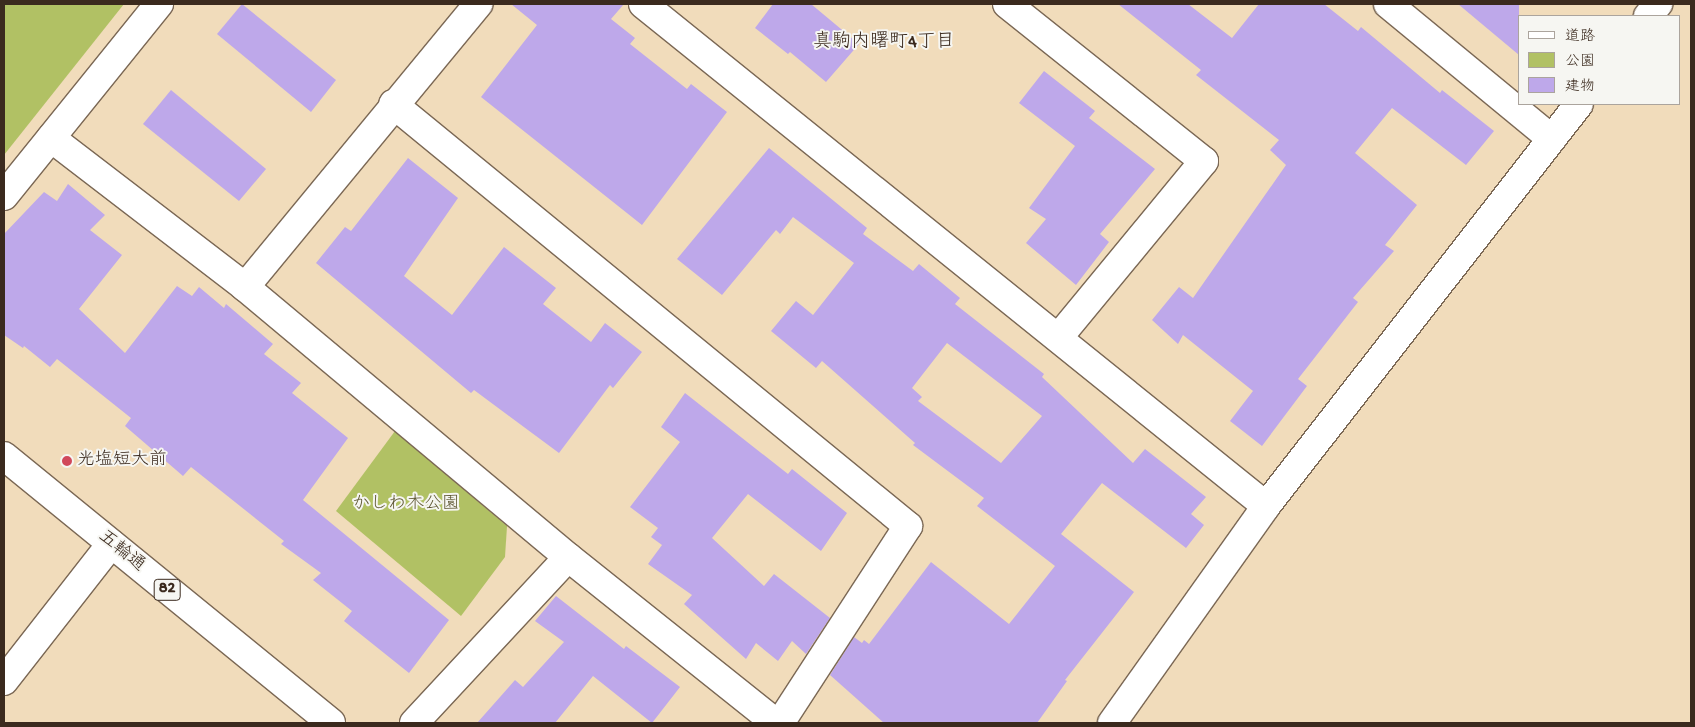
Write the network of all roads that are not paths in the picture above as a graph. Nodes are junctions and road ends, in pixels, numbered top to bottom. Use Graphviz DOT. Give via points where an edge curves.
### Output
graph roads {
  1 [pos="159,4"];
  2 [pos="478,4"];
  3 [pos="643,4"];
  4 [pos="1007,4"];
  5 [pos="1388,4"];
  6 [pos="1658,4"];
  7 [pos="1649,15"];
  8 [pos="393,104"];
  9 [pos="1578,105"];
  10 [pos="51,138"];
  11 [pos="1552,139"];
  12 [pos="4,196"];
  13 [pos="245,287"];
  14 [pos="1058,338"];
  15 [pos="4,456"];
  16 [pos="1266,506"];
  17 [pos="111,544"];
  18 [pos="568,557"];
  19 [pos="4,681"];
  20 [pos="331,723"];
  21 [pos="414,723"];
  22 [pos="776,723"];
  23 [pos="780,723"];
  24 [pos="1112,723"];
  1 -- 10 [label="street"];
  2 -- 8 [label="street"];
  3 -- 14 [label="street"];
  4 -- 14 [label="street" via="1204,161"];
  5 -- 11 [label="street"];
  6 -- 7 [label="street"];
  8 -- 13 [label="street"];
  8 -- 23 [label="street" via="908,526"];
  9 -- 11 [label="street"];
  10 -- 12 [label="street"];
  10 -- 13 [label="street"];
  11 -- 16 [label="street"];
  13 -- 18 [label="street"];
  14 -- 16 [label="street"];
  15 -- 17 [label="street, 五輪通 / 82"];
  16 -- 24 [label="street"];
  17 -- 19 [label="street"];
  17 -- 20 [label="street, 五輪通 / 82"];
  18 -- 21 [label="street"];
  18 -- 22 [label="street"];
}
